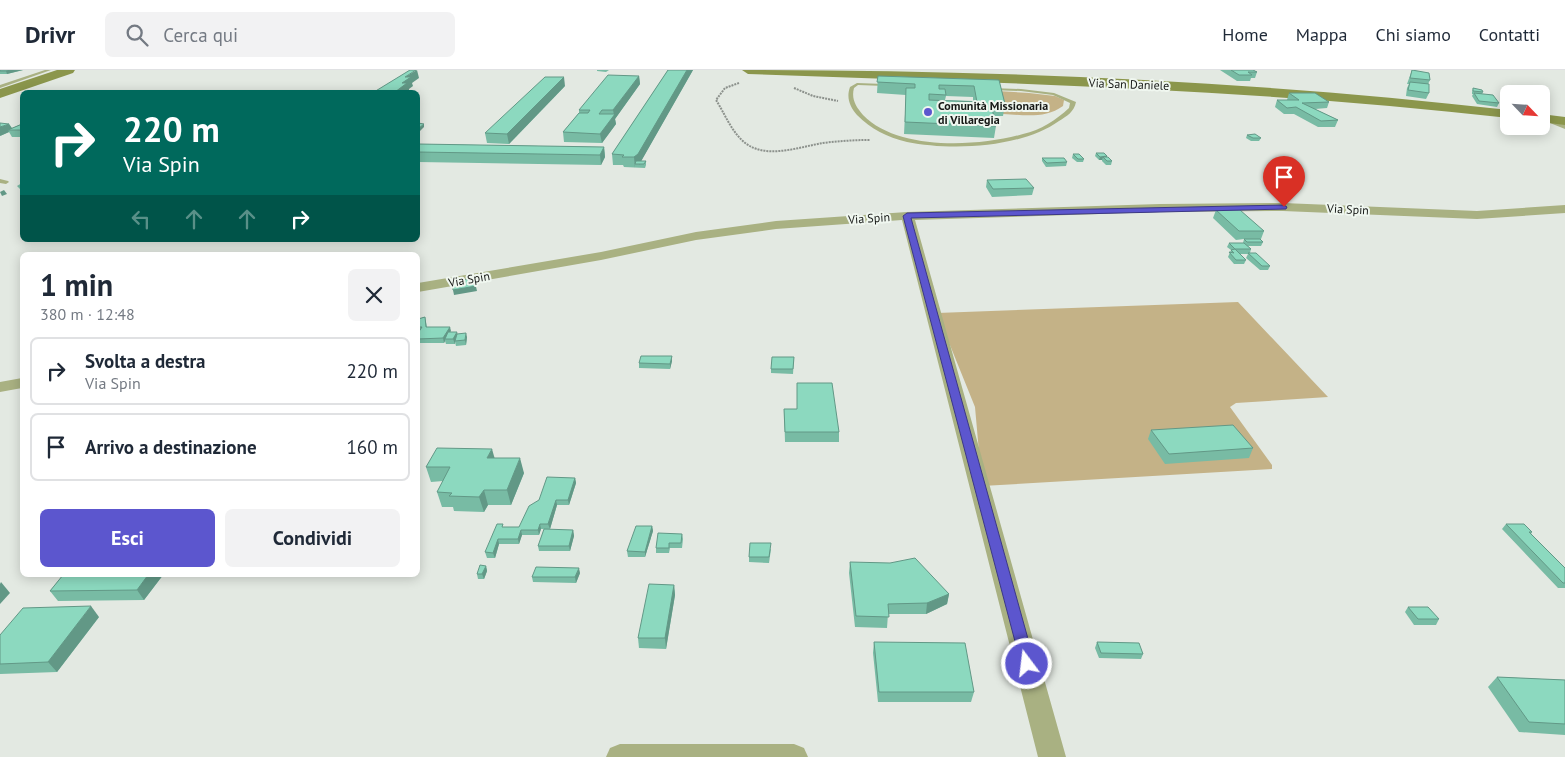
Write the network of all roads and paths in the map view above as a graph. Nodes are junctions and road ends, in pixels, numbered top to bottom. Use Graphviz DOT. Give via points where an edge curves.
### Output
graph roads {
  1 [pos="48,70"];
  2 [pos="69,70"];
  3 [pos="748,70"];
  4 [pos="832,72"];
  5 [pos="939,77"];
  6 [pos="741,83"];
  7 [pos="0,87"];
  8 [pos="791,87"];
  9 [pos="0,94"];
  10 [pos="851,102"];
  11 [pos="1500,113"];
  12 [pos="1550,119"];
  13 [pos="1550,120"];
  14 [pos="1565,122"];
  15 [pos="1565,126"];
  16 [pos="896,138"];
  17 [pos="1565,209"];
  18 [pos="907,216"];
  19 [pos="420,288"];
  20 [pos="20,383"];
  21 [pos="0,387"];
  22 [pos="620,757"];
  23 [pos="794,757"];
  24 [pos="1052,757"];
  1 -- 7 [label="lane"];
  2 -- 9 [label="street"];
  3 -- 4 [label="street, Via San Daniele"];
  4 -- 5 [label="street, Via San Daniele"];
  5 -- 10 [label="lane" via="857,84 849,94"];
  5 -- 11 [label="street, Via San Daniele" via="1247,89"];
  5 -- 16 [label="lane" via="1054,94 1073,102 1072,109 1043,130 1016,138 982,143 917,142"];
  6 -- 16 [label="path" via="726,88 716,100 730,128 756,150 774,152 832,142"];
  8 -- 10 [label="path" via="834,101"];
  10 -- 16 [label="lane" via="872,128"];
  12 -- 14 [label="street"];
  13 -- 15 [label="street"];
  17 -- 18 [label="street, Via Spin" via="1477,215 1274,207"];
  18 -- 19 [label="street, Via Spin" via="732,229"];
  18 -- 24 [label="street"];
  20 -- 21 [label="street"];
  22 -- 23 [label="street"];
}
